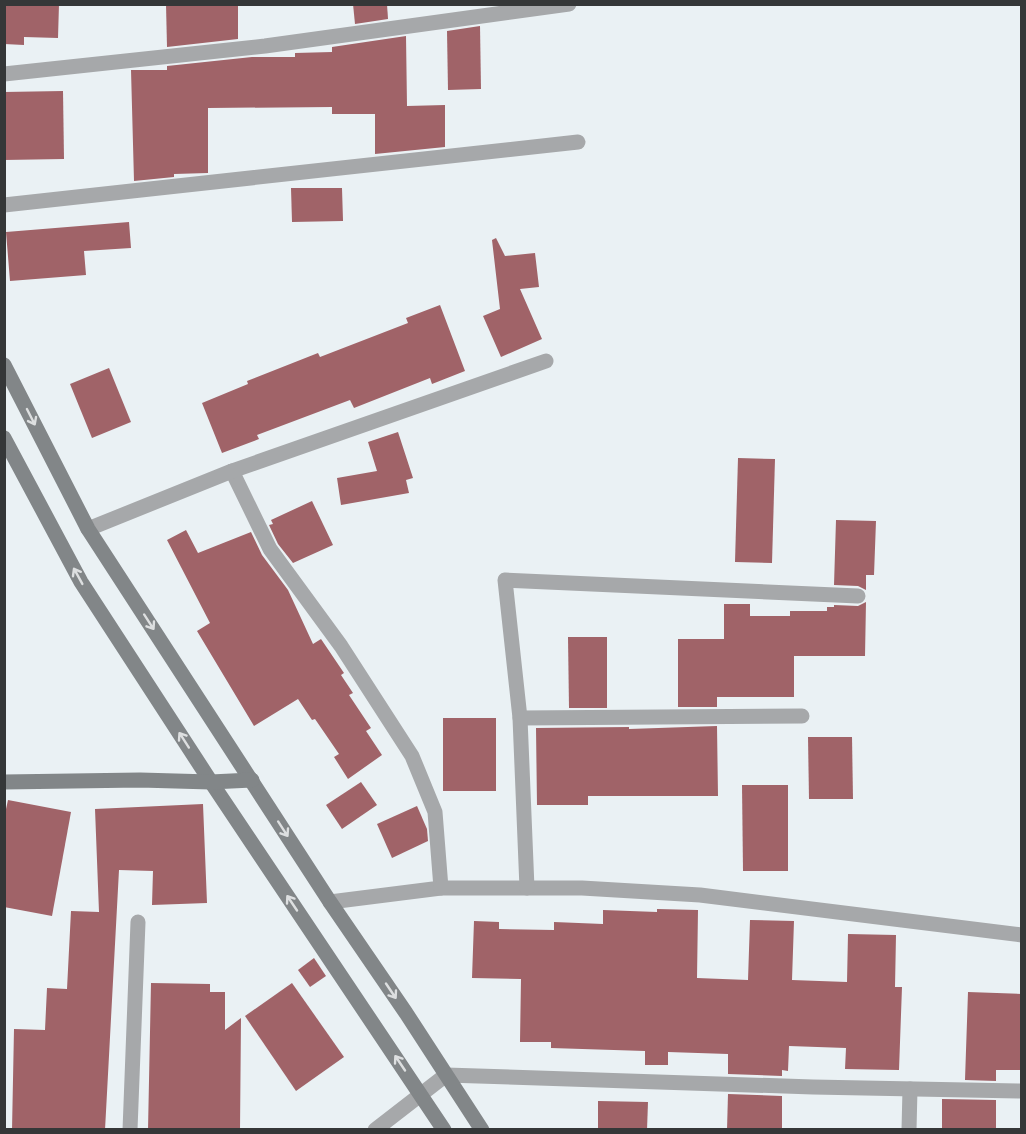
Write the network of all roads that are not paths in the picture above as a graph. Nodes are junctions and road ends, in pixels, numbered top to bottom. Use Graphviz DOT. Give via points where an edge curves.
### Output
graph roads {
  1 [pos="569,4"];
  2 [pos="4,74"];
  3 [pos="578,141"];
  4 [pos="4,205"];
  5 [pos="546,361"];
  6 [pos="4,365"];
  7 [pos="4,438"];
  8 [pos="232,471"];
  9 [pos="88,529"];
  10 [pos="858,596"];
  11 [pos="802,716"];
  12 [pos="520,718"];
  13 [pos="252,780"];
  14 [pos="4,782"];
  15 [pos="211,782"];
  16 [pos="441,888"];
  17 [pos="526,888"];
  18 [pos="330,902"];
  19 [pos="138,922"];
  20 [pos="1022,935"];
  21 [pos="446,1075"];
  22 [pos="910,1089"];
  23 [pos="1022,1091"];
  24 [pos="421,1094"];
  25 [pos="130,1130"];
  26 [pos="375,1130"];
  27 [pos="444,1130"];
  28 [pos="482,1130"];
  29 [pos="909,1130"];
  1 -- 2 [label="street" via="265,46"];
  3 -- 4 [label="street"];
  5 -- 8 [label="street"];
  6 -- 9 [label="main road, one-way"];
  15 -- 7 [label="main road, one-way" via="81,582"];
  8 -- 9 [label="street"];
  8 -- 16 [label="street" via="270,549 341,646 412,756 435,812"];
  9 -- 13 [label="main road, one-way"];
  10 -- 12 [label="street" via="505,580"];
  11 -- 12 [label="street"];
  12 -- 17 [label="street"];
  13 -- 15 [label="main road"];
  13 -- 18 [label="main road, one-way"];
  14 -- 15 [label="main road"];
  24 -- 15 [label="main road, one-way"];
  16 -- 17 [label="street"];
  16 -- 18 [label="street"];
  17 -- 20 [label="street" via="699,895"];
  18 -- 21 [label="main road, one-way"];
  19 -- 25 [label="street"];
  21 -- 22 [label="street"];
  21 -- 24 [label="street"];
  21 -- 28 [label="main road"];
  22 -- 23 [label="street"];
  22 -- 29 [label="street"];
  24 -- 26 [label="street"];
  24 -- 27 [label="main road"];
}
